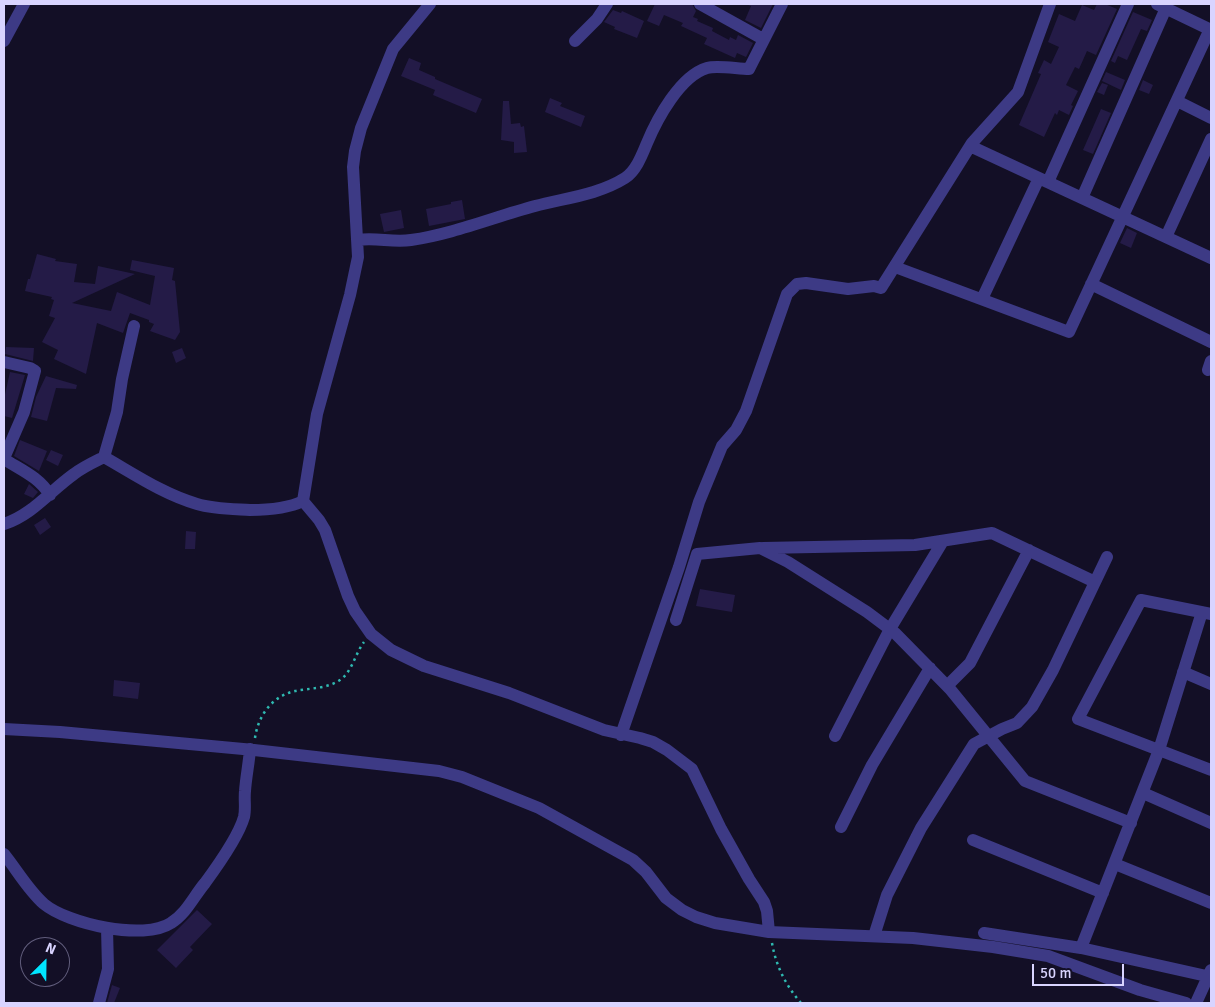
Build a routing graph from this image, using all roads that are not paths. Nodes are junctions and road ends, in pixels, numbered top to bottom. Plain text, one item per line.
1 (24, 4) edge
2 (430, 4) edge
3 (607, 4) edge
4 (700, 4) edge
5 (782, 4) edge
6 (1050, 4) edge
7 (1128, 4) edge
8 (1161, 6) edge
9 (724, 10) edge
10 (1211, 29) edge
11 (763, 39) junction
12 (4, 41) edge
13 (575, 41) dead end
14 (1177, 101) junction
15 (1211, 118) edge
16 (1211, 139) edge
17 (970, 146) junction
18 (1044, 180) junction
19 (1082, 198) junction
20 (1123, 217) junction
21 (1166, 237) junction
22 (358, 240) junction
23 (1211, 258) edge
24 (895, 267) junction
25 (1091, 284) junction
26 (982, 300) junction
27 (134, 326) dead end
28 (1211, 342) edge
29 (4, 362) edge
30 (104, 456) junction
31 (4, 459) edge
32 (50, 495) junction
33 (303, 501) junction
34 (4, 524) edge
35 (943, 541) junction
36 (760, 548) junction
37 (1028, 550) junction
38 (1107, 557) dead end
39 (1095, 582) junction
40 (1206, 613) edge
41 (676, 620) dead end
42 (890, 629) junction
43 (930, 668) junction
44 (1183, 672) junction
45 (1211, 684) edge
46 (947, 686) junction
47 (4, 729) edge
48 (621, 735) junction
49 (835, 736) dead end
50 (988, 736) junction
51 (252, 749) junction
52 (1160, 750) junction
53 (1211, 770) edge
54 (1142, 793) junction
55 (1131, 823) junction
56 (1211, 823) edge
57 (841, 827) dead end
58 (973, 840) dead end
59 (5, 860) edge
60 (1115, 864) junction
61 (1103, 893) junction
62 (1211, 903) edge
63 (107, 928) junction
64 (769, 932) junction
65 (984, 933) dead end
66 (874, 936) junction
67 (1081, 948) junction
68 (1210, 974) edge
69 (99, 1003) edge
70 (1186, 1003) edge
71 (1196, 1003) edge

1 - 12 street
2 - 22 street
3 - 13 street
4 - 9 street
5 - 11 street
6 - 17 street
7 - 18 street
8 - 10 street
8 - 19 street
9 - 11 street
10 - 14 street
11 - 22 street
14 - 15 street
14 - 20 street
16 - 21 street
17 - 18 street
17 - 24 street
18 - 19 street
18 - 26 street
19 - 20 street
20 - 21 street
20 - 25 street
21 - 23 street
22 - 33 street
24 - 26 street
24 - 48 street
25 - 26 street
25 - 28 street
27 - 30 street
29 - 31 street
30 - 32 street
30 - 33 street
31 - 32 street
32 - 34 street
33 - 48 street
35 - 36 street
35 - 37 street
35 - 42 street
36 - 41 street
36 - 42 street
37 - 39 street
37 - 46 street
38 - 39 street
39 - 50 street
40 - 44 street
40 - 52 street
42 - 43 street
42 - 49 street
43 - 46 street
43 - 57 street
44 - 45 street
44 - 52 street
46 - 50 street
47 - 51 street
48 - 64 street
50 - 55 street
50 - 66 street
51 - 63 street
51 - 64 street
52 - 53 street
52 - 54 street
54 - 55 street
54 - 56 street
55 - 60 street
58 - 61 street
59 - 63 street
60 - 61 street
60 - 62 street
61 - 67 street
63 - 69 street
64 - 66 street
65 - 67 street
66 - 70 street
67 - 68 street
68 - 71 street

